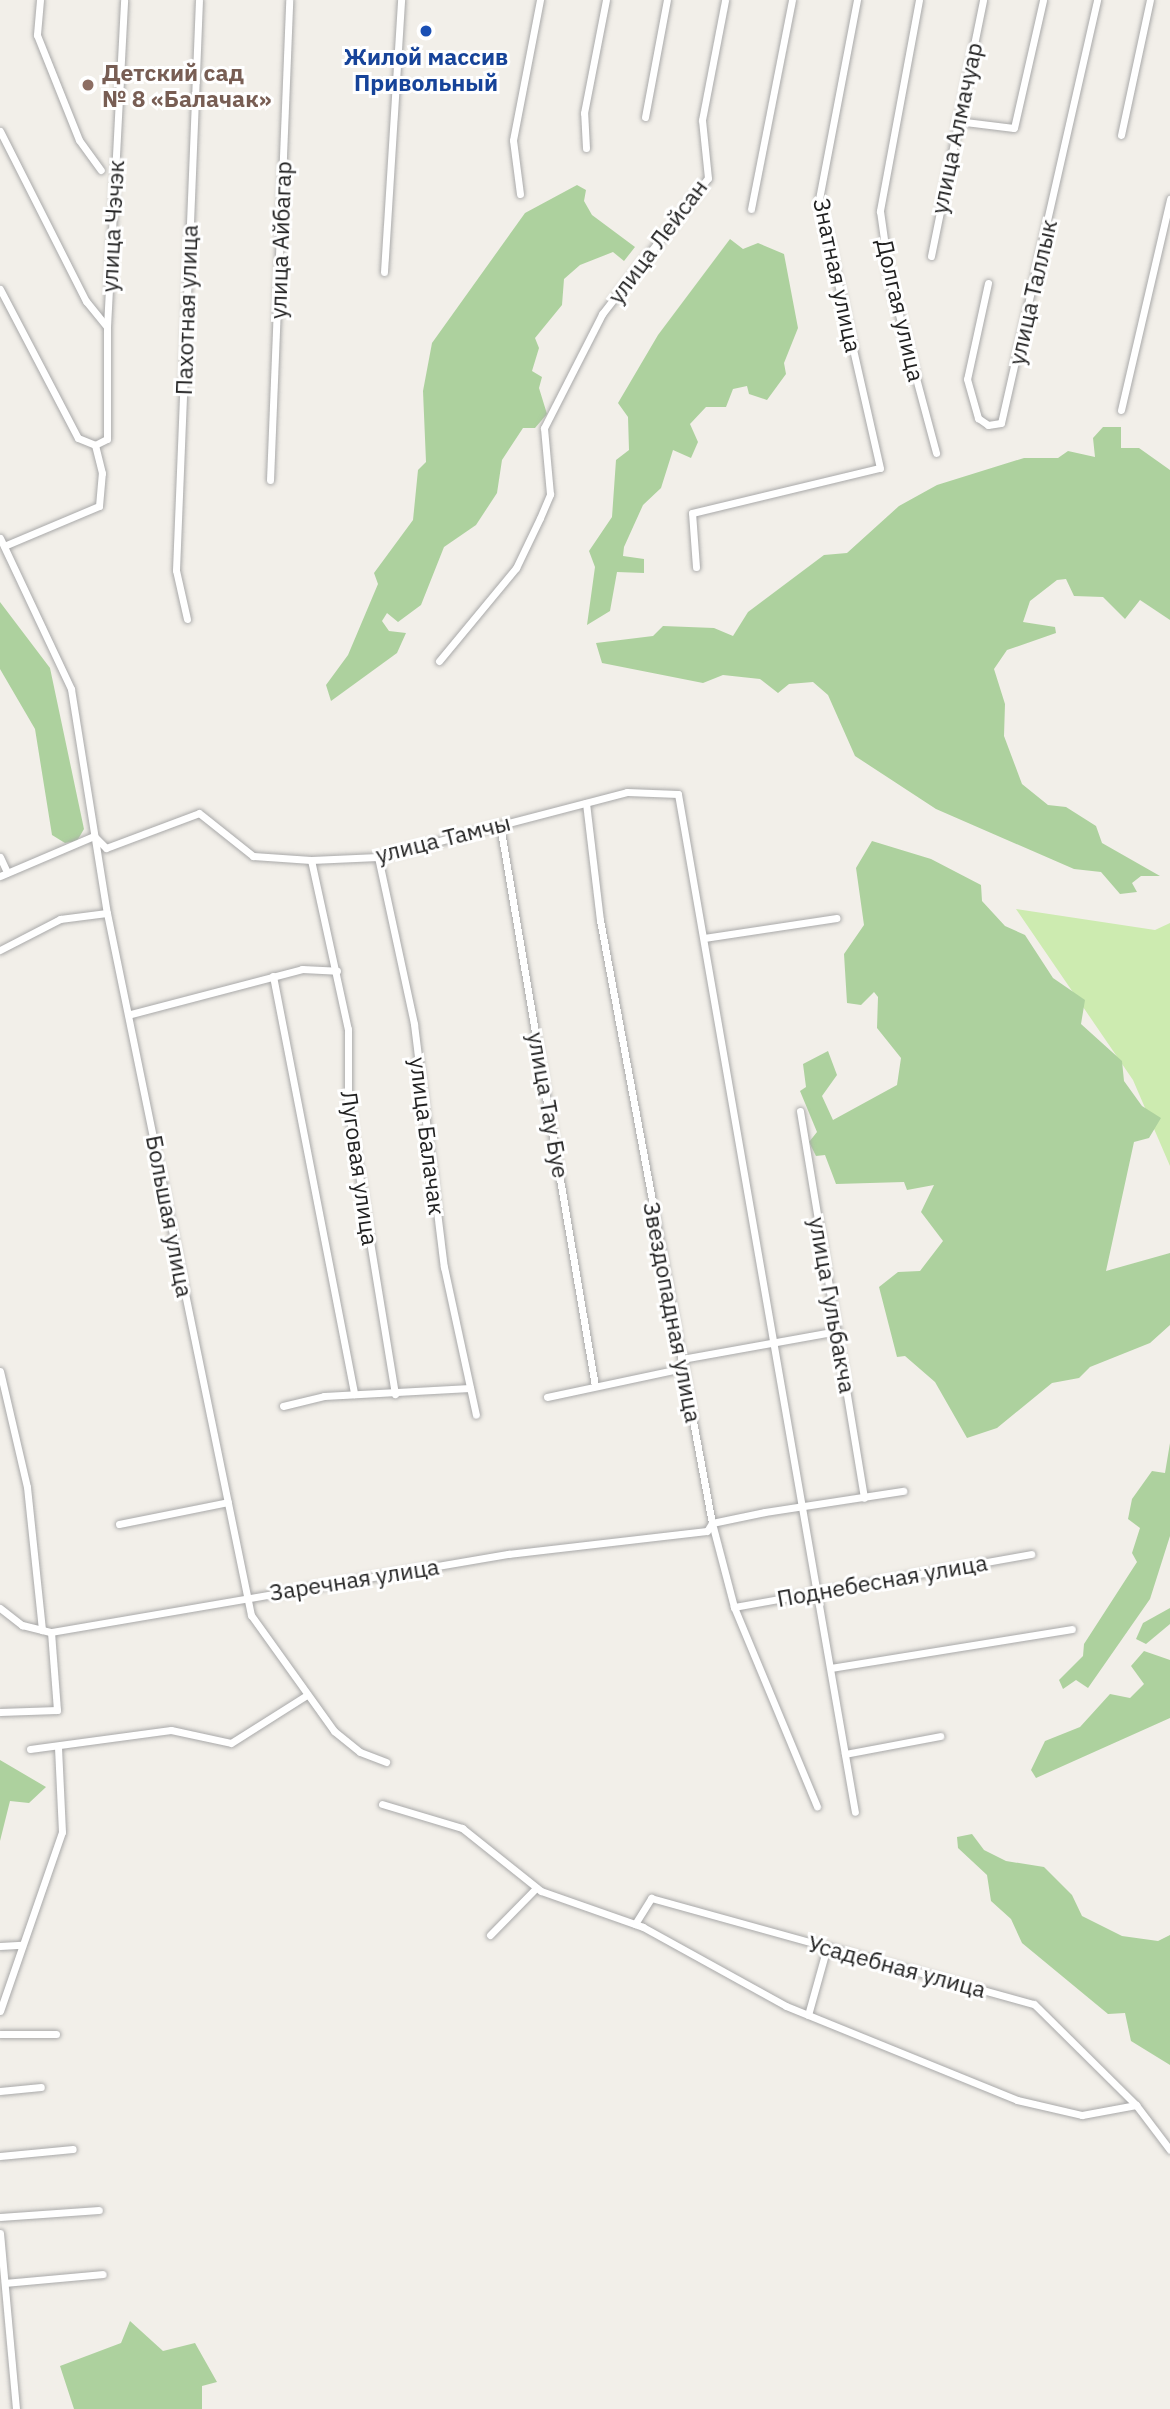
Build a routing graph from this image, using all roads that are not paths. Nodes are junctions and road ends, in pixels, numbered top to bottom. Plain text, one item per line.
1 (40, 0) edge
2 (124, 0) edge
3 (200, 0) edge
4 (289, 0) edge
5 (401, 0) edge
6 (540, 0) edge
7 (606, 0) edge
8 (667, 0) edge
9 (725, 0) edge
10 (792, 0) edge
11 (856, 0) edge
12 (919, 0) edge
13 (983, 0) edge
14 (1043, 0) edge
15 (1097, 0) edge
16 (1150, 0) edge
17 (645, 117) dead end
18 (957, 121) junction
19 (0, 131) edge
20 (1121, 135) dead end
21 (586, 148) dead end
22 (101, 170) dead end
23 (520, 194) dead end
24 (1170, 199) edge
25 (751, 209) dead end
26 (931, 256) dead end
27 (384, 272) dead end
28 (988, 283) dead end
29 (0, 289) edge
30 (107, 327) junction
31 (1121, 411) dead end
32 (95, 445) junction
33 (936, 453) dead end
34 (270, 480) dead end
35 (0, 538) edge
36 (4, 546) junction
37 (696, 567) dead end
38 (187, 619) dead end
39 (439, 661) dead end
40 (586, 803) junction
41 (500, 825) junction
42 (94, 836) junction
43 (0, 857) edge
44 (378, 857) junction
45 (311, 860) junction
46 (3, 874) edge
47 (107, 913) junction
48 (837, 918) dead end
49 (704, 938) junction
50 (0, 950) edge
51 (337, 971) junction
52 (273, 976) junction
53 (131, 1014) junction
54 (800, 1111) dead end
55 (838, 1331) junction
56 (777, 1345) junction
57 (683, 1363) junction
58 (0, 1371) edge
59 (595, 1387) junction
60 (470, 1388) junction
61 (354, 1394) junction
62 (395, 1394) junction
63 (547, 1397) dead end
64 (283, 1406) dead end
65 (476, 1415) dead end
66 (903, 1491) dead end
67 (864, 1499) junction
68 (228, 1502) junction
69 (802, 1508) junction
70 (712, 1523) junction
71 (119, 1524) dead end
72 (1031, 1554) dead end
73 (819, 1592) junction
74 (246, 1596) junction
75 (734, 1607) junction
76 (0, 1608) edge
77 (1072, 1629) dead end
78 (42, 1630) junction
79 (51, 1632) junction
80 (831, 1668) junction
81 (307, 1695) junction
82 (0, 1712) edge
83 (940, 1736) dead end
84 (58, 1746) junction
85 (30, 1749) dead end
86 (845, 1754) junction
87 (386, 1762) dead end
88 (382, 1804) dead end
89 (817, 1806) dead end
90 (855, 1812) dead end
91 (536, 1888) junction
92 (635, 1924) junction
93 (490, 1935) dead end
94 (22, 1945) junction
95 (0, 1946) edge
96 (827, 1947) junction
97 (0, 2011) edge
98 (808, 2015) junction
99 (0, 2034) edge
100 (56, 2034) dead end
101 (41, 2087) dead end
102 (0, 2091) edge
103 (1136, 2105) junction
104 (73, 2149) dead end
105 (1170, 2150) edge
106 (0, 2156) edge
107 (99, 2210) dead end
108 (0, 2217) edge
109 (0, 2233) edge
110 (103, 2274) dead end
111 (5, 2283) junction
112 (16, 2409) edge

1 - 22 street
2 - 30 street, улица Чэчэк
3 - 38 street, Пахотная улица
4 - 34 street, улица Айбагар
5 - 27 street
6 - 23 street
7 - 21 street
8 - 17 street
9 - 39 street, улица Лейсан
10 - 25 street
11 - 37 street, Знатная улица
12 - 33 street, Долгая улица
13 - 18 street, улица Алмачуар
14 - 18 street
15 - 28 street, улица Таллык
16 - 20 street
18 - 26 street, улица Алмачуар
19 - 30 street
24 - 31 street
29 - 32 street
30 - 32 street, улица Чэчэк
32 - 36 street
35 - 36 street, Большая улица
36 - 42 street, Большая улица
40 - 41 street, улица Тамчы
40 - 49 street, улица Тамчы
40 - 57 street, Звездопадная улица
41 - 44 street, улица Тамчы
41 - 59 street, улица Тау Буе
42 - 45 street, улица Тамчы
42 - 46 street
42 - 47 street, Большая улица
43 - 46 street
44 - 45 street, улица Тамчы
44 - 60 street, улица Балачак
45 - 51 street, Луговая улица
47 - 50 street
47 - 53 street, Большая улица
48 - 49 street
49 - 56 street
51 - 52 street
51 - 62 street, Луговая улица
52 - 53 street
52 - 61 street, Луговая улица
53 - 68 street, Большая улица
54 - 55 street, улица Гульбакча
55 - 56 street
55 - 67 street, улица Гульбакча
56 - 57 street
56 - 69 street
57 - 59 street
57 - 70 street, Звездопадная улица
58 - 78 street
59 - 63 street
60 - 62 street
60 - 65 street, улица Балачак
61 - 62 street
61 - 64 street
66 - 67 street, Заречная улица
67 - 69 street, Заречная улица
68 - 71 street
68 - 74 street, Большая улица
69 - 70 street, Заречная улица
69 - 73 street
70 - 74 street, Заречная улица
70 - 75 street, Звездопадная улица
72 - 73 street, Поднебесная улица
73 - 75 street, Поднебесная улица
73 - 80 street
74 - 79 street, Заречная улица
74 - 81 street, Большая улица
75 - 89 street, Звездопадная улица
76 - 78 street, Заречная улица
77 - 80 street
78 - 79 street, Заречная улица
79 - 82 street
80 - 86 street
81 - 84 street
81 - 87 street, Большая улица
83 - 86 street
84 - 85 street
84 - 94 street
86 - 90 street
88 - 91 street
91 - 92 street
91 - 93 street
92 - 96 street, Усадебная улица
92 - 98 street
94 - 95 street
94 - 97 street
96 - 98 street
96 - 103 street, Усадебная улица
98 - 103 street
99 - 100 street
101 - 102 street
103 - 105 street, Усадебная улица
104 - 106 street
107 - 108 street
109 - 111 street
110 - 111 street
111 - 112 street

